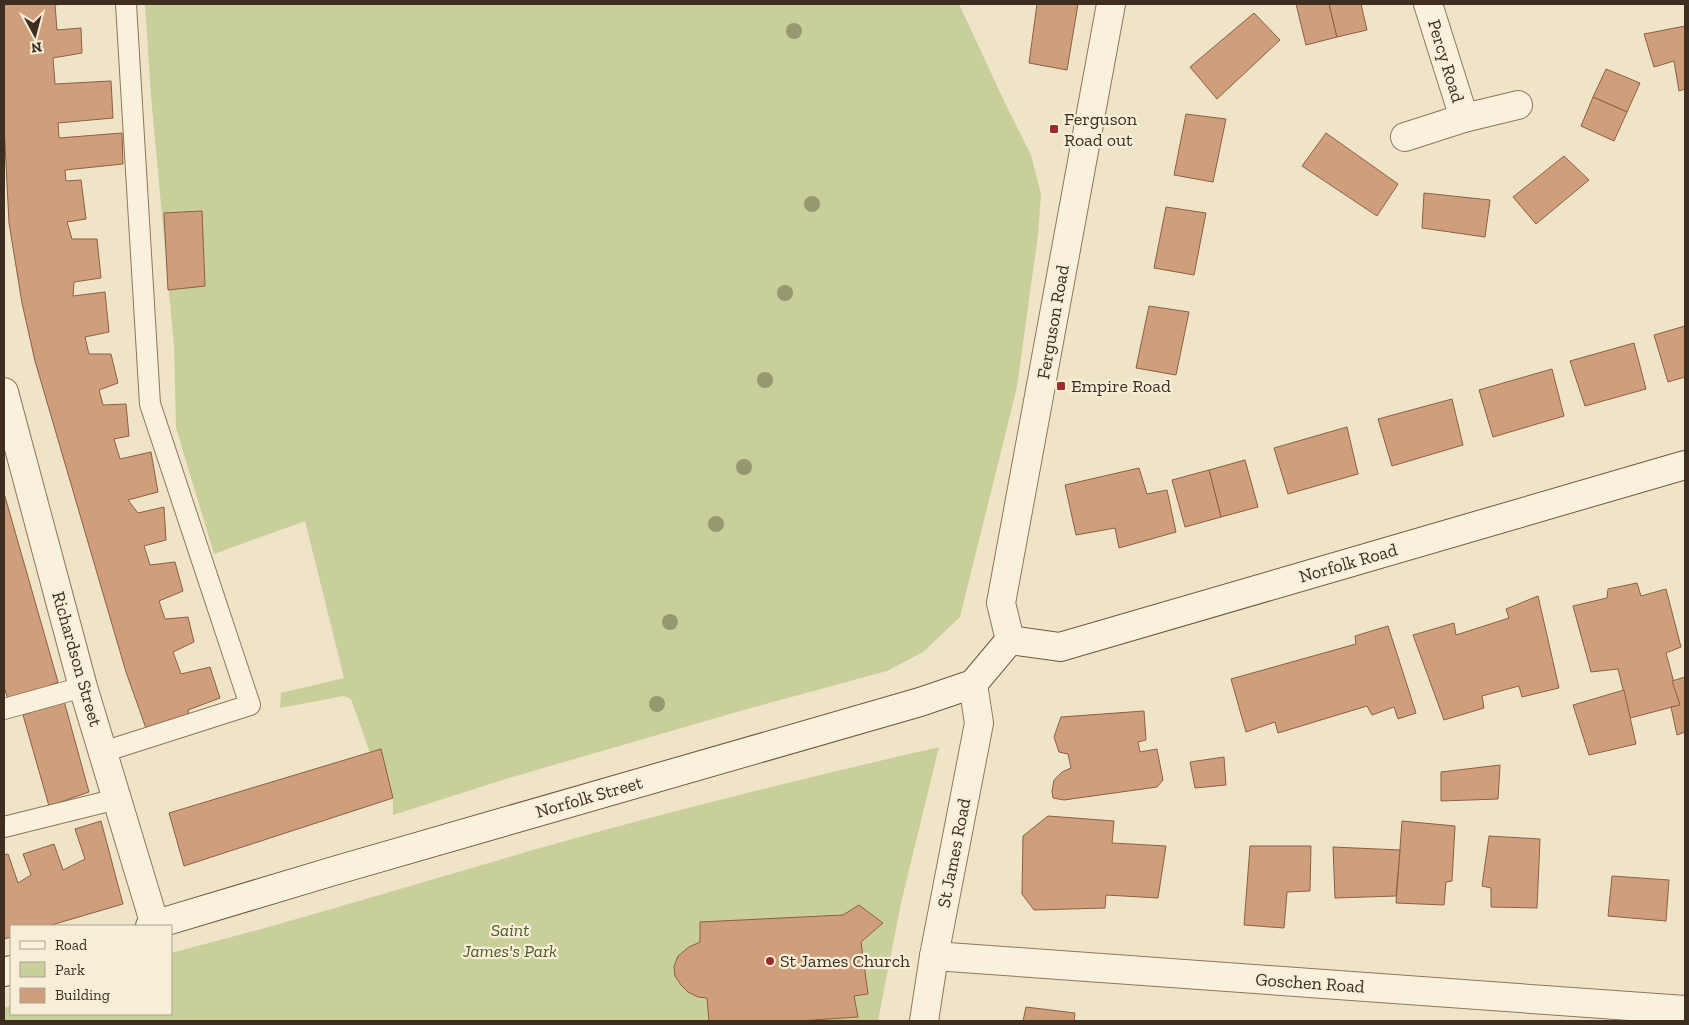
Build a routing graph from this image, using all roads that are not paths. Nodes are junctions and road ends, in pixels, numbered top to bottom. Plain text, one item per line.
1 (126, 4) edge
2 (1111, 4) edge
3 (1428, 4) edge
4 (1518, 105) dead end
5 (1464, 118) junction
6 (1405, 137) dead end
7 (4, 392) edge
8 (1685, 464) edge
9 (1010, 640) junction
10 (973, 684) junction
11 (84, 688) junction
12 (4, 709) edge
13 (103, 752) junction
14 (117, 799) junction
15 (4, 827) edge
16 (153, 925) edge
17 (156, 925) edge
18 (934, 956) junction
19 (1685, 1010) edge
20 (924, 1021) edge

1 - 13 lane
2 - 9 street, Ferguson Road
3 - 5 street, Percy Road
4 - 5 street, Percy Road
5 - 6 street, Percy Road
7 - 11 street, Richardson Street
8 - 9 street, Norfolk Road
9 - 10 street
10 - 17 street, Norfolk Street
10 - 18 street, St James Road
11 - 12 lane
11 - 13 street, Richardson Street
13 - 14 street, Richardson Street
14 - 15 lane
14 - 16 street, Richardson Street
18 - 19 street, Goschen Road
18 - 20 street, St James Road

